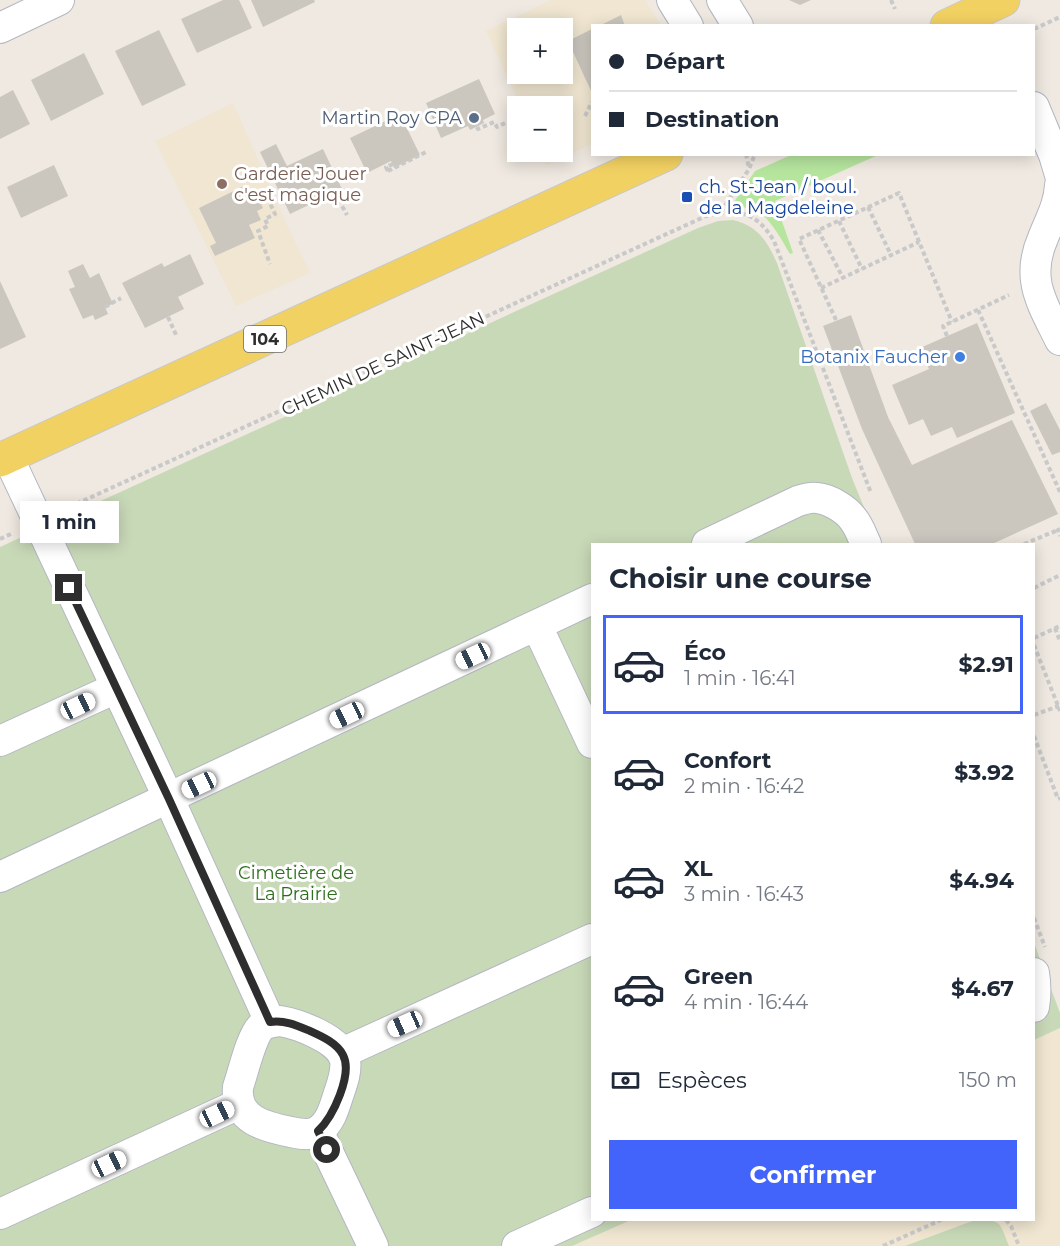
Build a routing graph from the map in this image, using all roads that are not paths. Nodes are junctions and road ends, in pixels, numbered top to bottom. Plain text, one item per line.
1 (59, 0) edge
2 (672, 0) edge
3 (722, 0) edge
4 (996, 11) edge
5 (687, 24) edge
6 (737, 24) edge
7 (954, 24) edge
8 (0, 28) edge
9 (1035, 109) edge
10 (662, 156) edge
11 (1060, 191) edge
12 (1060, 340) edge
13 (4, 458) edge
14 (709, 543) edge
15 (866, 543) edge
16 (591, 599) edge
17 (537, 626) junction
18 (116, 688) junction
19 (0, 741) edge
20 (591, 741) edge
21 (169, 799) junction
22 (0, 877) edge
23 (591, 939) edge
24 (1035, 978) edge
25 (1035, 1002) edge
26 (270, 1022) junction
27 (342, 1053) junction
28 (239, 1104) junction
29 (318, 1131) junction
30 (591, 1212) edge
31 (0, 1214) edge
32 (373, 1246) edge
33 (517, 1246) edge

1 - 8 street
2 - 5 street
3 - 6 street
4 - 7 main road
9 - 11 street
10 - 13 main road, 104
11 - 12 street
13 - 18 street
14 - 15 street
16 - 17 street
17 - 20 street
17 - 21 street
18 - 19 street
18 - 21 street
21 - 22 street
21 - 26 street
23 - 27 street
24 - 25 street
26 - 27 street
26 - 28 street
27 - 29 street
28 - 29 street
28 - 31 street
29 - 32 street
30 - 33 street

